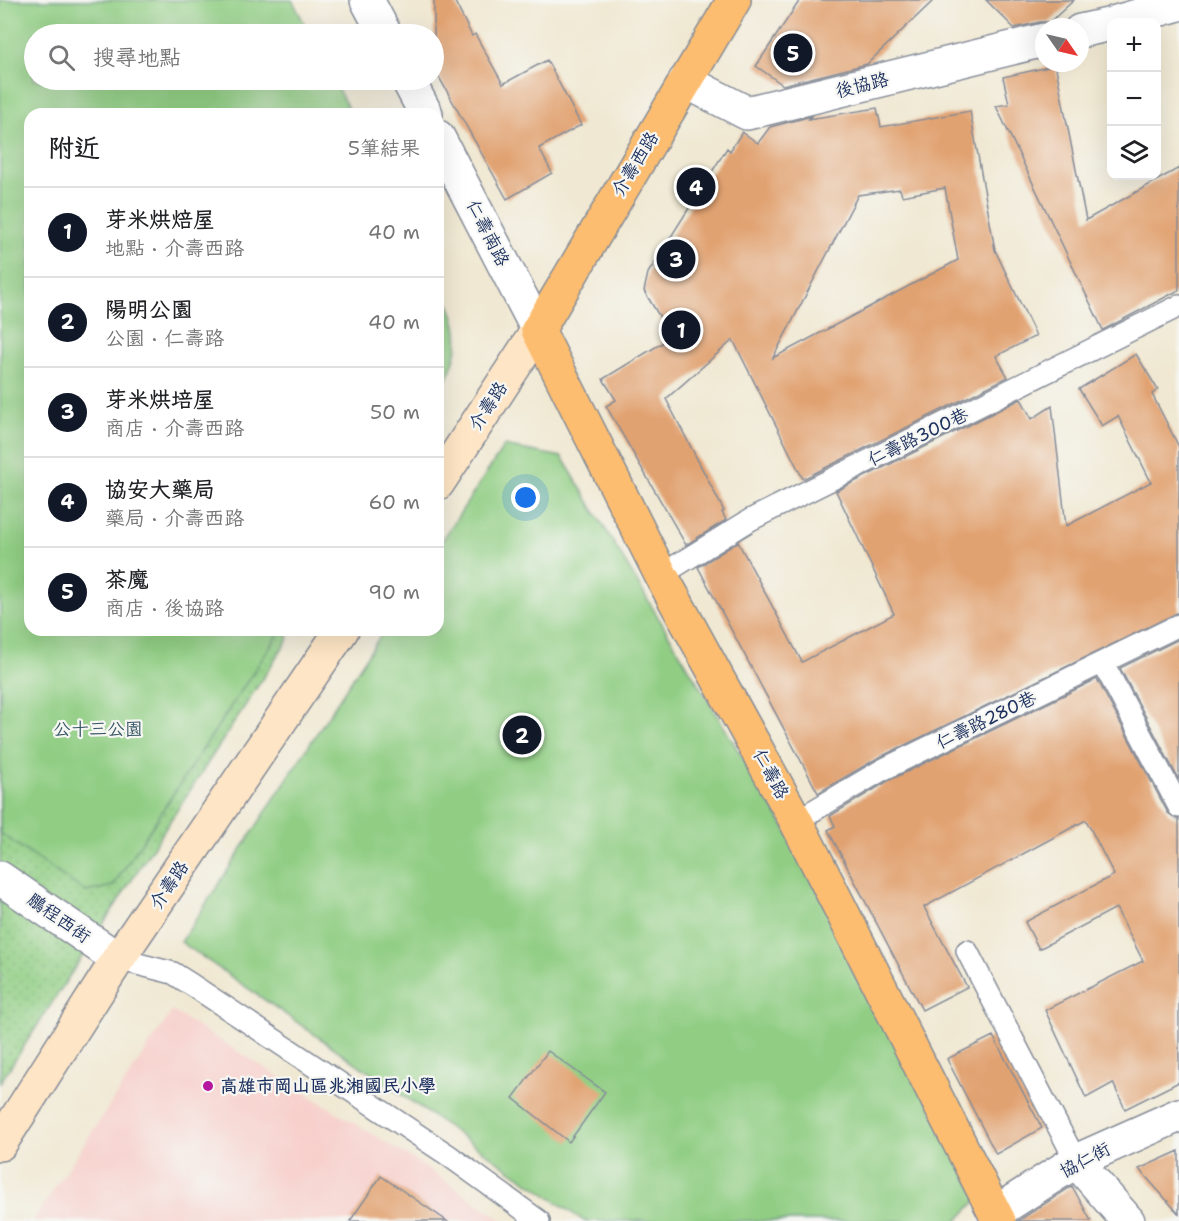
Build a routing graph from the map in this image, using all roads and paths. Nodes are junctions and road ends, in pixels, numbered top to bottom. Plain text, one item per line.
1 (367, 0) edge
2 (734, 0) edge
3 (1179, 4) edge
4 (1130, 18) edge
5 (380, 24) edge
6 (1107, 25) edge
7 (1089, 29) edge
8 (1035, 42) edge
9 (685, 81) junction
10 (413, 90) edge
11 (423, 108) edge
12 (444, 149) edge
13 (1179, 306) edge
14 (538, 330) junction
15 (444, 474) edge
16 (661, 575) junction
17 (1179, 625) edge
18 (338, 636) edge
19 (1103, 663) junction
20 (1179, 807) edge
21 (796, 820) junction
22 (0, 878) edge
23 (968, 951) dead end
24 (118, 959) junction
25 (1179, 1115) edge
26 (0, 1144) edge
27 (1076, 1161) junction
28 (994, 1218) edge
29 (538, 1221) edge
30 (1128, 1221) edge

1 - 5 street
2 - 9 main road, 介壽西路
3 - 4 street
6 - 7 street
8 - 9 street, 後協路
9 - 14 main road, 介壽西路
10 - 11 street
12 - 14 street, 仁壽南路
13 - 16 lane, 仁壽路300巷
14 - 15 main road, 介壽路
14 - 16 main road, 仁壽路
16 - 21 main road, 仁壽路
17 - 19 lane, 仁壽路280巷
18 - 24 main road, 介壽路
19 - 20 lane
19 - 21 lane, 仁壽路280巷
21 - 28 main road, 仁壽路
22 - 24 street, 鵬程西街
23 - 27 lane
24 - 26 main road, 介壽路
24 - 29 lane
25 - 27 street, 協仁街
27 - 28 street, 協仁街
27 - 30 street

